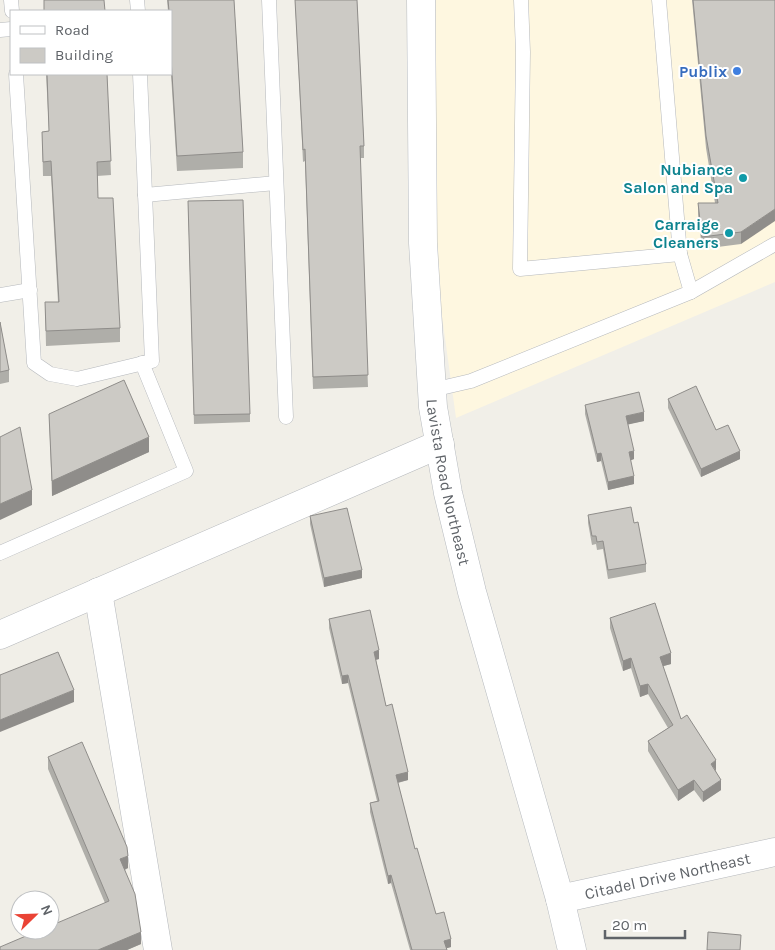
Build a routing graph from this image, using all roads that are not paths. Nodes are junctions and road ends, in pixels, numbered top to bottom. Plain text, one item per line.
1 (269, 0) edge
2 (421, 0) edge
3 (521, 0) edge
4 (659, 0) edge
5 (16, 75) edge
6 (140, 75) edge
7 (276, 183) junction
8 (145, 195) junction
9 (775, 244) edge
10 (680, 254) junction
11 (30, 290) junction
12 (691, 292) junction
13 (0, 295) edge
14 (142, 363) junction
15 (432, 390) junction
16 (286, 417) dead end
17 (440, 444) junction
18 (0, 553) edge
19 (98, 592) junction
20 (0, 635) edge
21 (775, 852) edge
22 (560, 899) junction
23 (158, 950) edge
24 (572, 950) edge

1 - 7 lane
2 - 15 street, Lavista Road Northeast
3 - 10 lane
4 - 10 lane
5 - 11 lane
6 - 8 lane
7 - 8 lane
7 - 16 lane
8 - 14 lane
9 - 12 lane
10 - 12 lane
11 - 13 lane
11 - 14 lane
12 - 15 lane
14 - 18 lane
15 - 17 street, Lavista Road Northeast
17 - 19 street
17 - 22 street, Lavista Road Northeast
19 - 20 street
19 - 23 street
21 - 22 street, Citadel Drive Northeast
22 - 24 street, Lavista Road Northeast

